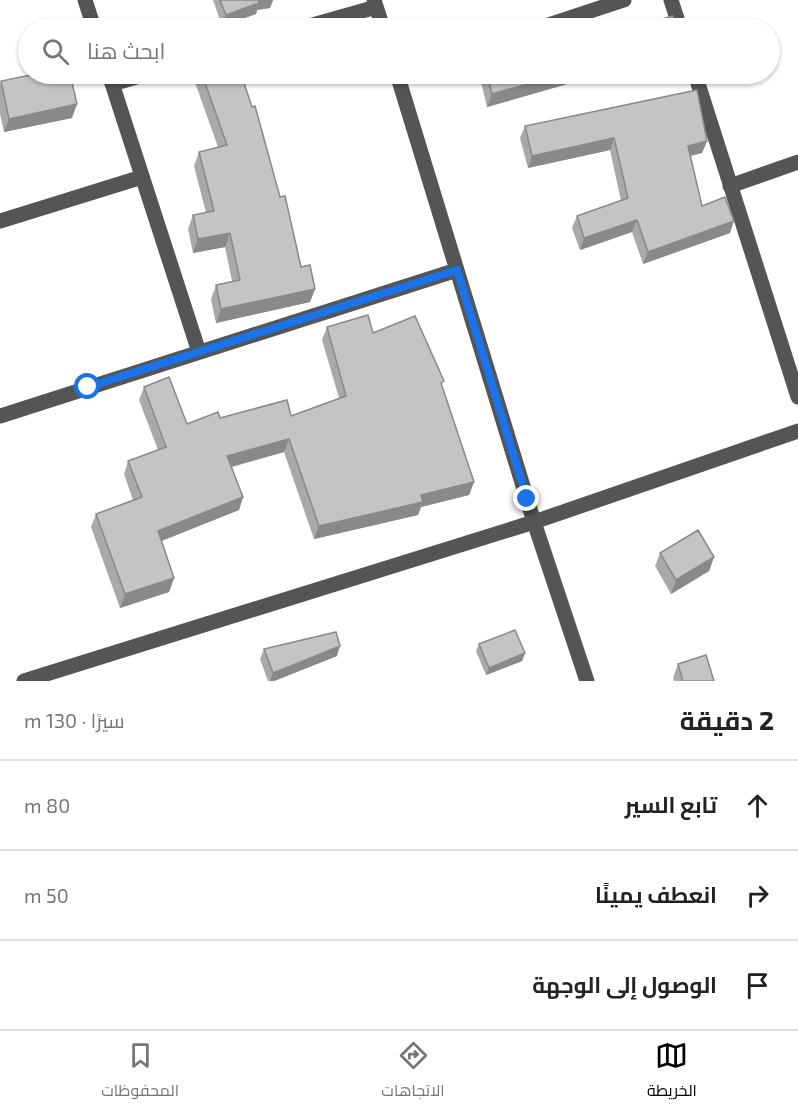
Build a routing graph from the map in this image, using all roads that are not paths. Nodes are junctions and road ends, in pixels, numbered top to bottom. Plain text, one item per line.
1 (85, 0) edge
2 (624, 0) edge
3 (671, 0) edge
4 (375, 4) edge
5 (91, 18) edge
6 (332, 18) edge
7 (569, 18) edge
8 (677, 18) edge
9 (113, 84) edge
10 (403, 84) edge
11 (697, 84) edge
12 (798, 162) edge
13 (142, 177) junction
14 (730, 186) junction
15 (0, 220) edge
16 (457, 270) junction
17 (199, 352) junction
18 (798, 397) edge
19 (0, 416) edge
20 (798, 431) edge
21 (534, 522) junction
22 (24, 681) edge
23 (587, 681) edge

1 - 5 street
2 - 7 street
3 - 8 street
4 - 6 street
9 - 13 street
10 - 16 street
11 - 14 street
12 - 14 street
13 - 15 street
13 - 17 street
14 - 18 street
16 - 17 street
16 - 21 street
17 - 19 street
20 - 21 street
21 - 22 street
21 - 23 street

